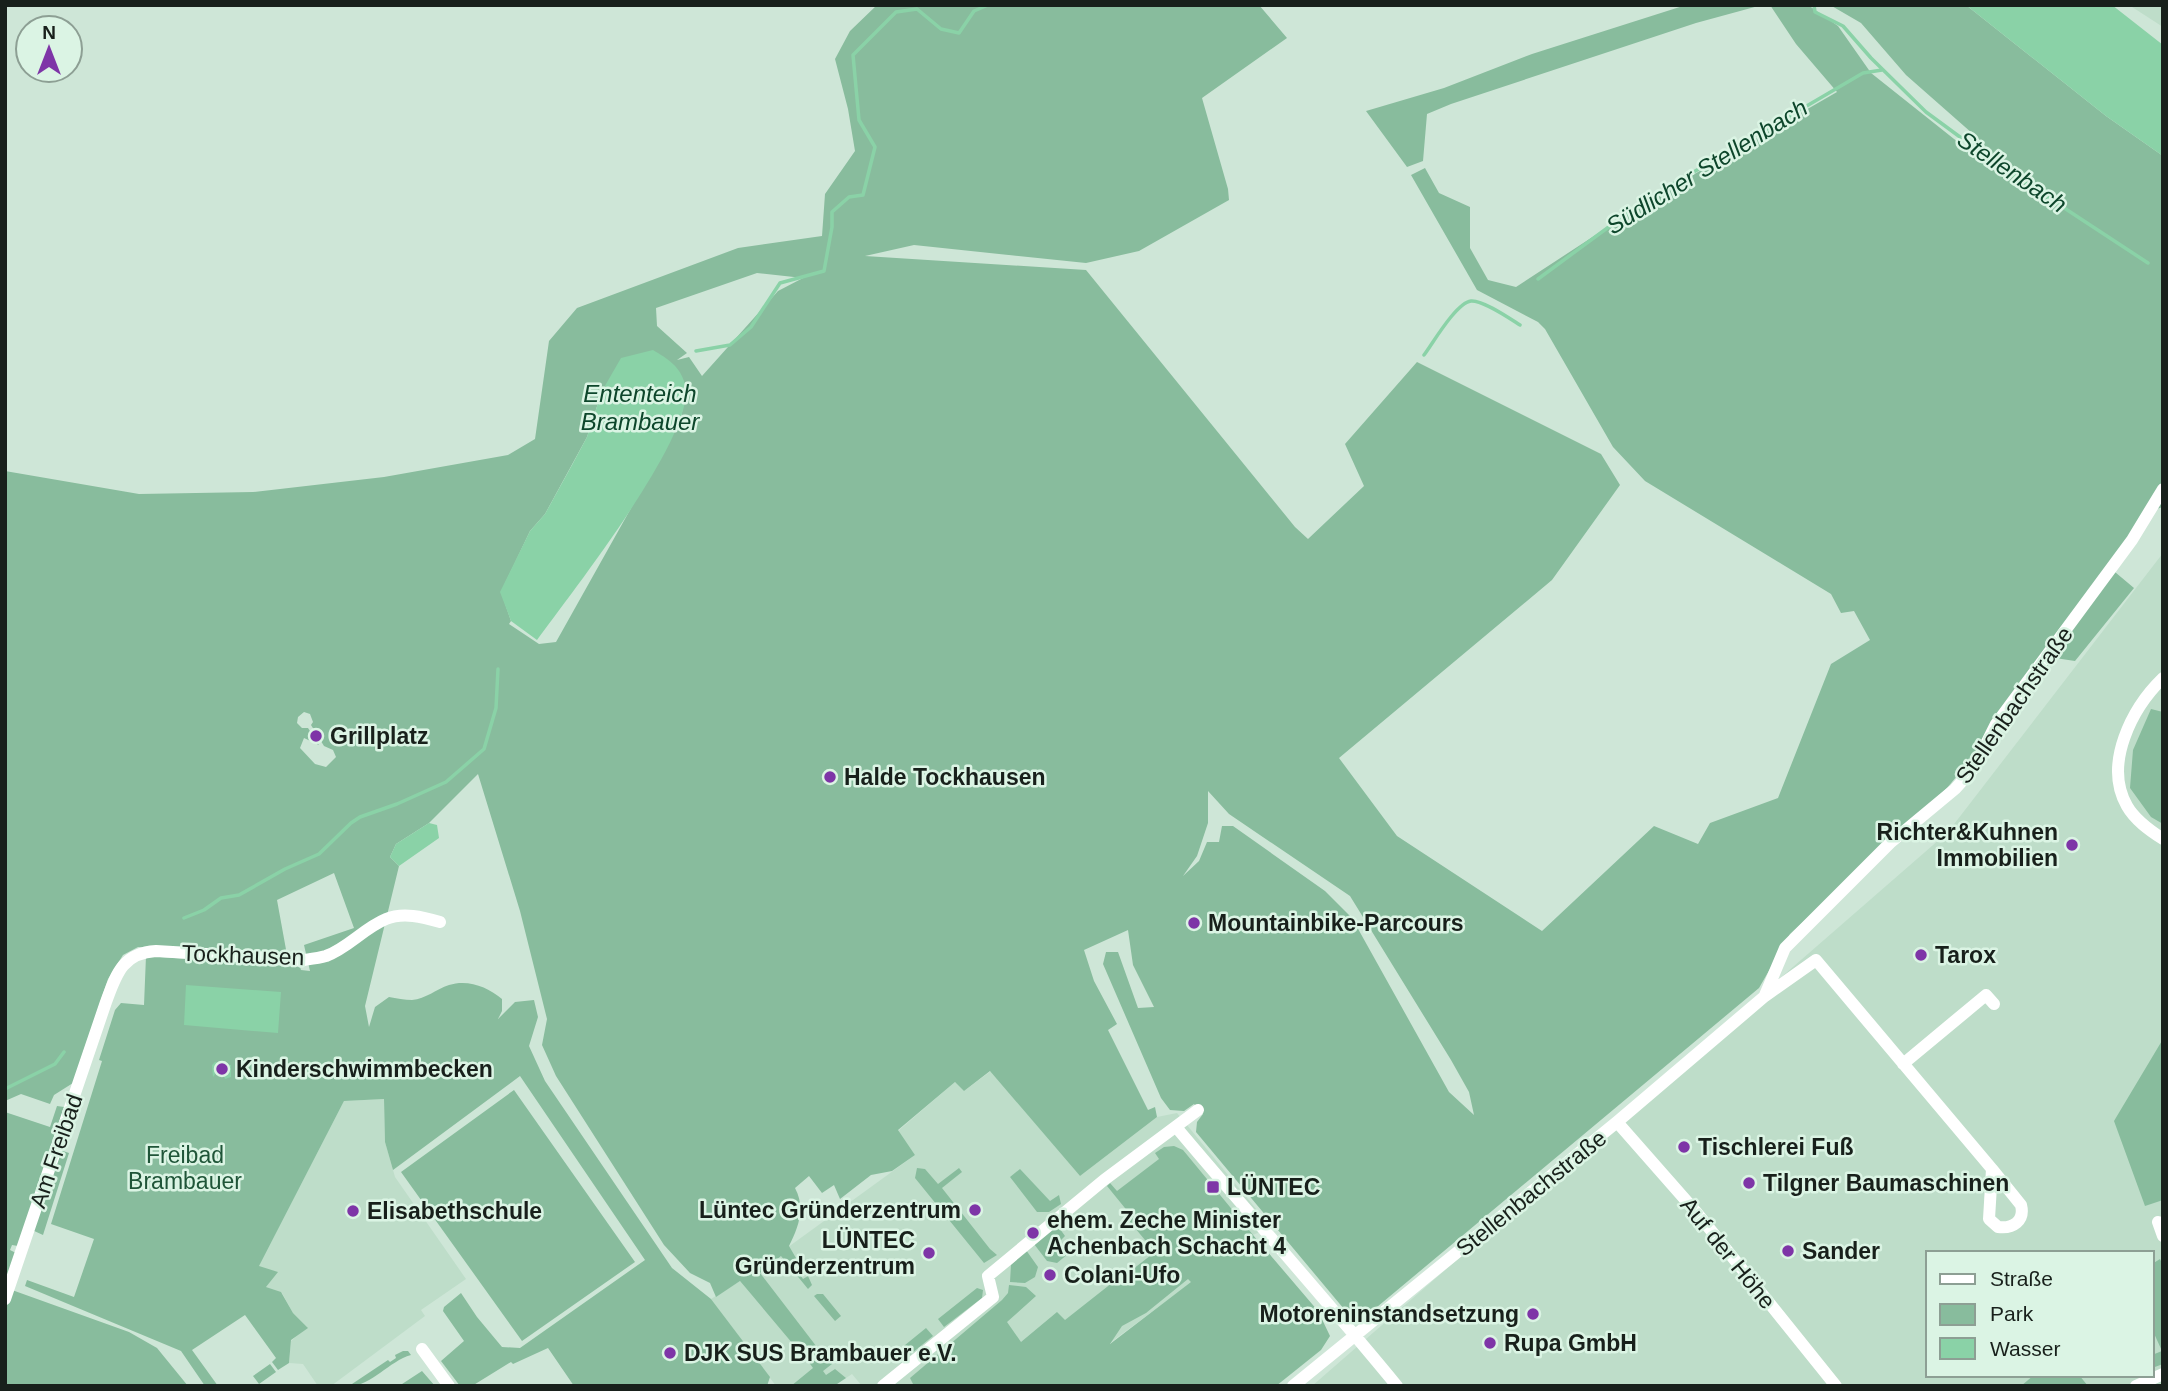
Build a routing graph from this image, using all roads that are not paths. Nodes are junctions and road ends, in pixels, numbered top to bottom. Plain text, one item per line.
1 (2163, 489) edge
2 (2163, 678) edge
3 (2163, 839) edge
4 (440, 922) dead end
5 (1765, 996) junction
6 (106, 1002) joint
7 (1994, 1004) dead end
8 (1903, 1064) junction
9 (1198, 1110) dead end
10 (1617, 1122) junction
11 (1176, 1127) junction
12 (1992, 1169) dead end
13 (2158, 1222) dead end
14 (2163, 1236) edge
15 (5, 1299) edge
16 (1356, 1335) junction
17 (422, 1349) dead end
18 (2163, 1374) edge
19 (449, 1386) edge
20 (884, 1386) edge
21 (1293, 1386) edge
22 (1396, 1386) edge
23 (1836, 1386) edge
24 (2136, 1386) edge

1 - 5 street, Stellenbachstraße
2 - 3 street
4 - 6 street, Tockhausen
5 - 8 street, Stellenbachstraße
5 - 10 street, Stellenbachstraße
6 - 15 street, Am Freibad
7 - 8 street
8 - 12 street, Stellenbachstraße
9 - 11 street
10 - 16 street, Stellenbachstraße
10 - 23 street, Auf der Höhe
11 - 16 street
11 - 20 street
13 - 14 street
16 - 21 street, Stellenbachstraße
16 - 22 street
17 - 19 street
18 - 24 street

